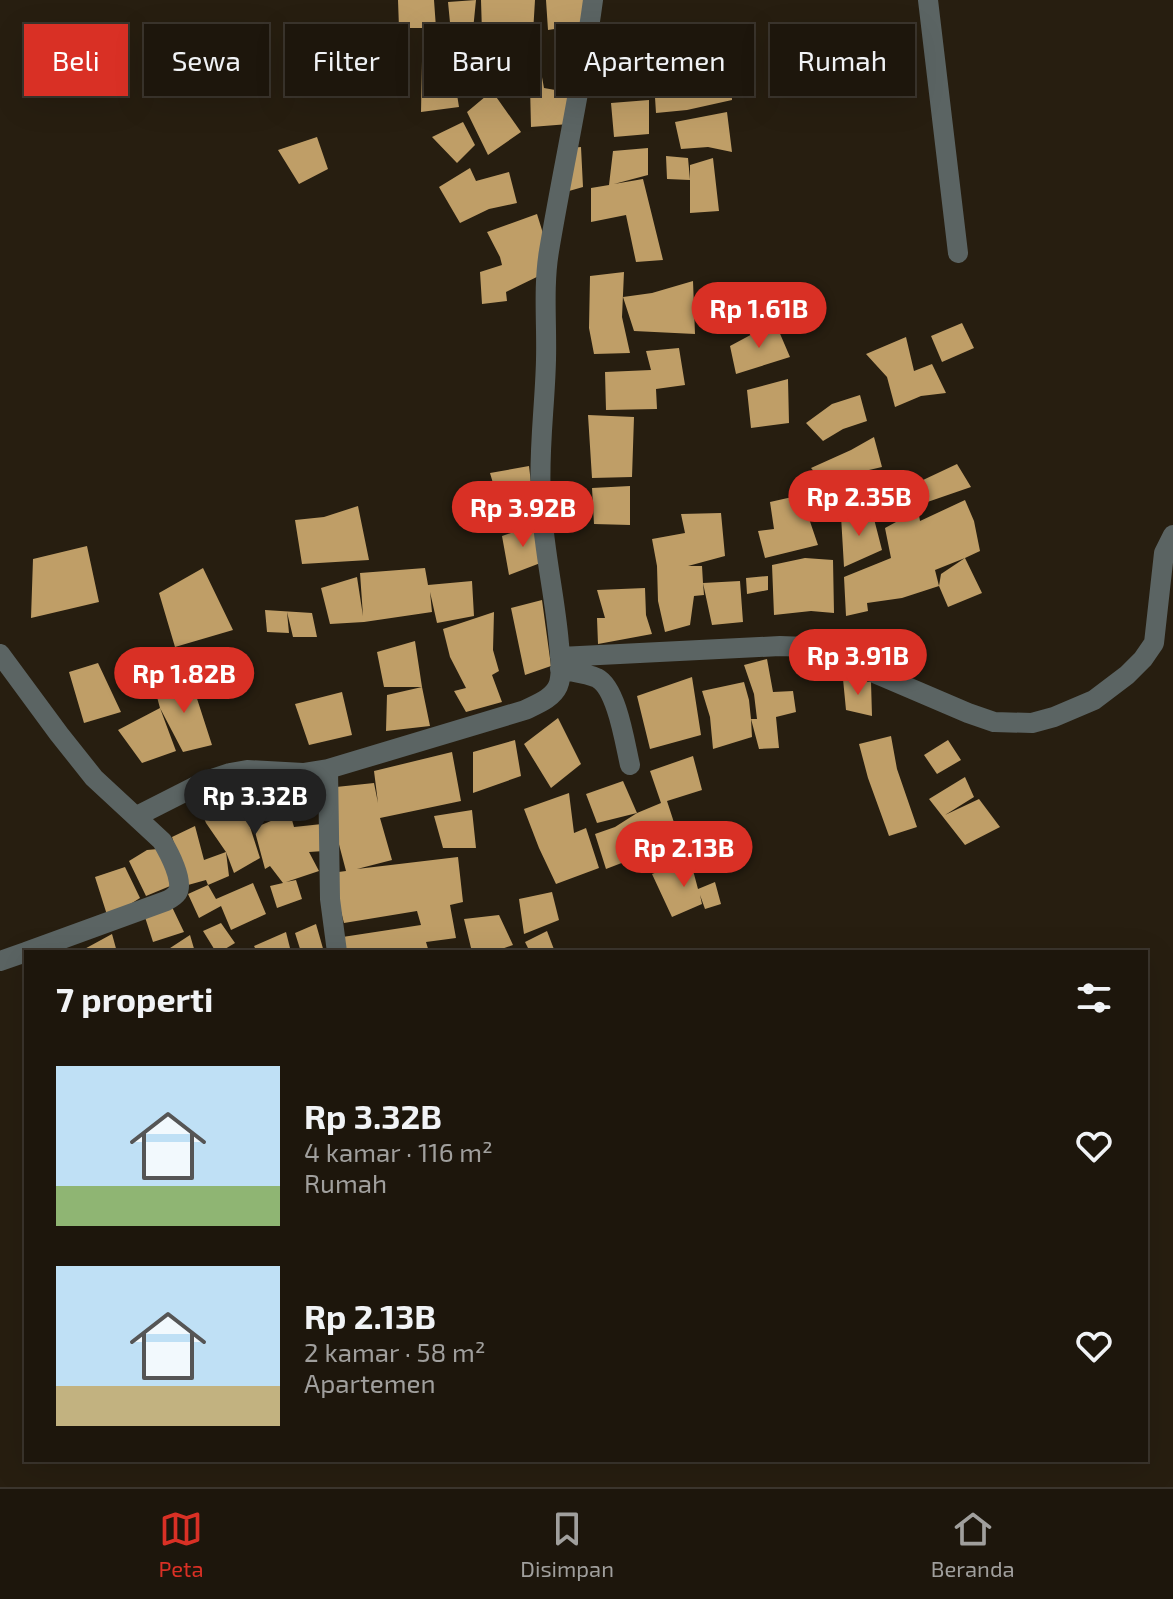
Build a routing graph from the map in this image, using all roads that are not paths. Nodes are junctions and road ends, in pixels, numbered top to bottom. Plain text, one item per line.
1 (593, 0) edge
2 (928, 0) edge
3 (958, 253) dead end
4 (1173, 535) edge
5 (0, 654) edge
6 (560, 663) junction
7 (630, 765) dead end
8 (328, 769) junction
9 (137, 816) junction
10 (32, 950) edge
11 (337, 950) edge
12 (24, 953) edge
13 (0, 961) edge

1 - 6 street
2 - 3 street
4 - 6 street
5 - 9 street
6 - 7 street
6 - 8 street
8 - 9 street
8 - 11 street
9 - 10 street
12 - 13 street

